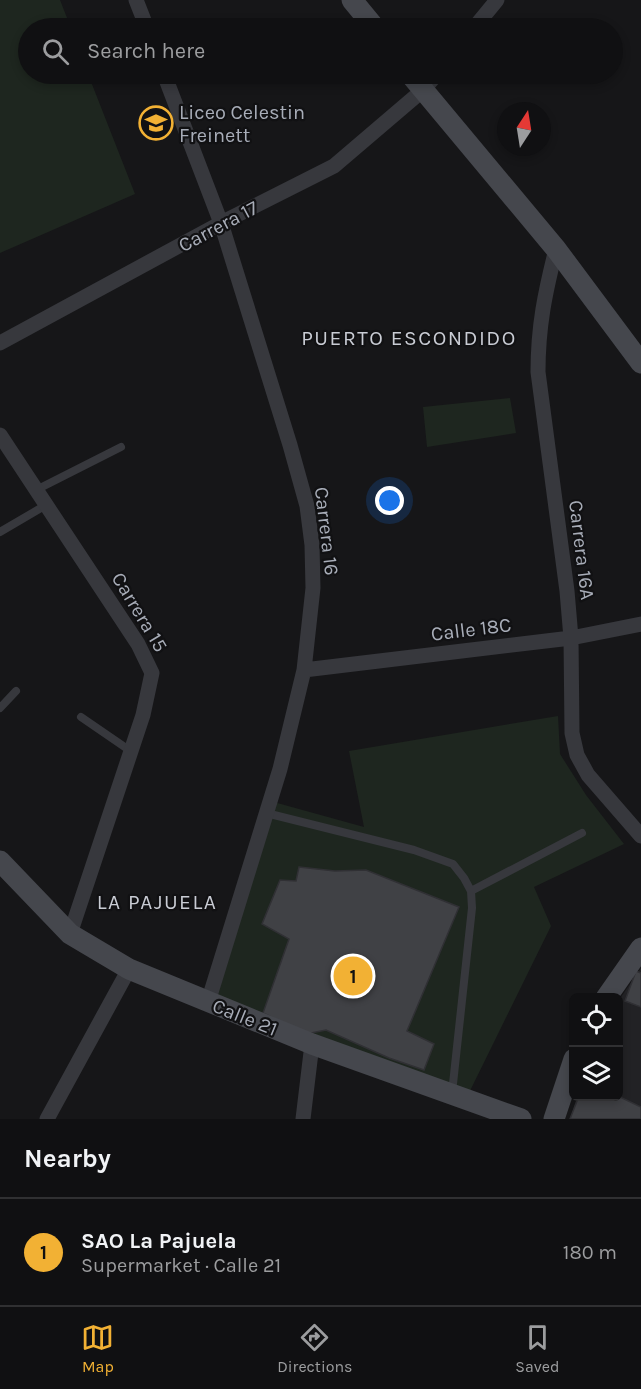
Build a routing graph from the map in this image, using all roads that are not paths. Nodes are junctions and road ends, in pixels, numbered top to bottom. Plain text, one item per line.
1 (136, 0) edge
2 (352, 0) edge
3 (497, 0) edge
4 (143, 18) edge
5 (367, 18) edge
6 (482, 18) edge
7 (168, 84) edge
8 (419, 84) edge
9 (428, 84) edge
10 (221, 223) junction
11 (556, 249) junction
12 (0, 343) edge
13 (640, 359) edge
14 (0, 435) edge
15 (121, 447) dead end
16 (36, 490) junction
17 (46, 505) junction
18 (0, 532) edge
19 (641, 624) edge
20 (571, 638) junction
21 (304, 670) junction
22 (16, 691) dead end
23 (0, 708) edge
24 (81, 717) dead end
25 (132, 752) junction
26 (266, 813) junction
27 (582, 834) dead end
28 (641, 836) edge
29 (0, 861) edge
30 (471, 891) junction
31 (70, 934) junction
32 (640, 950) edge
33 (129, 969) junction
34 (610, 993) edge
35 (208, 1002) junction
36 (312, 1044) junction
37 (569, 1072) edge
38 (452, 1094) junction
39 (47, 1119) edge
40 (303, 1119) edge
41 (521, 1119) edge
42 (554, 1119) edge

1 - 4 street
2 - 5 main road
3 - 6 street
7 - 10 street, Carrera 16
8 - 10 street, Carrera 17
9 - 11 main road, Carrera 17
10 - 12 street, Carrera 17
10 - 21 street, Carrera 16
11 - 13 main road, Carrera 17
11 - 20 street, Carrera 16A
14 - 16 street, Carrera 15
15 - 16 lane
16 - 17 street, Carrera 15
17 - 18 lane
17 - 25 street, Carrera 15
19 - 20 street, Calle 18C
20 - 21 street, Calle 18C
20 - 28 street, Carrera 16A
21 - 26 street, Carrera 16
22 - 23 lane
24 - 25 lane
25 - 31 street, Carrera 15
26 - 30 lane
26 - 35 street, Carrera 16
27 - 30 lane
29 - 31 main road, Calle 21
30 - 38 lane
31 - 33 main road, Calle 21
32 - 34 main road
33 - 35 main road, Calle 21
33 - 39 street
35 - 36 main road, Calle 21
36 - 38 main road, Calle 21
36 - 40 street
37 - 42 main road
38 - 41 main road, Calle 21

